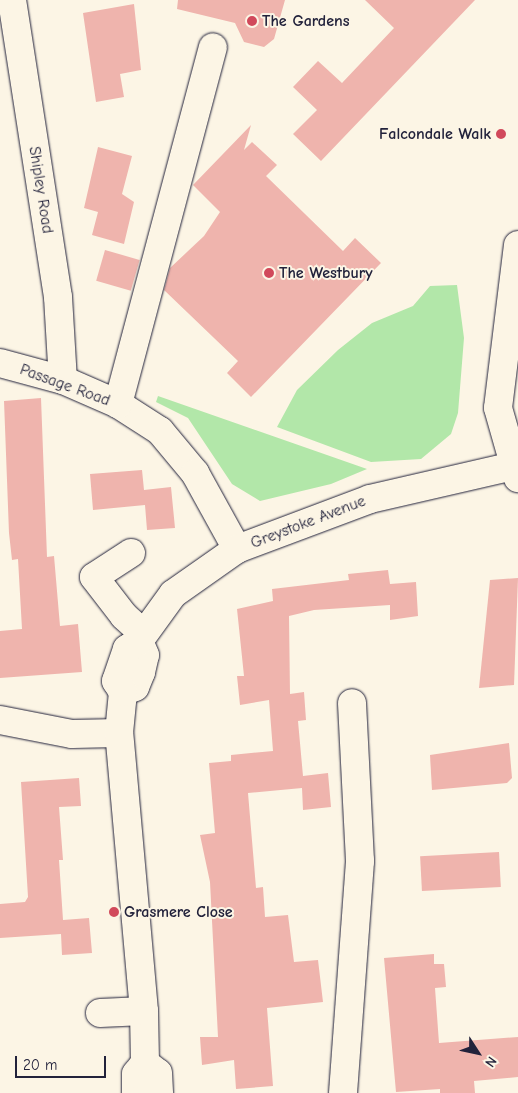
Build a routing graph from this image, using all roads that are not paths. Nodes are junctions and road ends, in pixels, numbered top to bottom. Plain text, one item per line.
1 (12, 0) edge
2 (213, 48) dead end
3 (518, 245) edge
4 (0, 362) edge
5 (63, 380) junction
6 (118, 404) junction
7 (515, 472) edge
8 (237, 549) junction
9 (132, 554) dead end
10 (141, 637) junction
11 (352, 703) dead end
12 (0, 720) edge
13 (119, 732) junction
14 (144, 1011) junction
15 (100, 1013) dead end
16 (146, 1063) junction
17 (136, 1093) edge
18 (159, 1093) edge
19 (344, 1093) edge

1 - 5 street, Shipley Road
2 - 6 street
3 - 7 street
4 - 5 street, Passage Road
5 - 6 street, Passage Road
6 - 8 street, Passage Road
7 - 8 street, Greystoke Avenue
8 - 10 street, Greystoke Avenue
9 - 10 street
10 - 13 street, Greystoke Avenue
11 - 19 street
12 - 13 street
13 - 14 street, Greystoke Avenue
14 - 15 street
14 - 16 street, Greystoke Avenue
16 - 17 street, Greystoke Avenue
16 - 18 street

